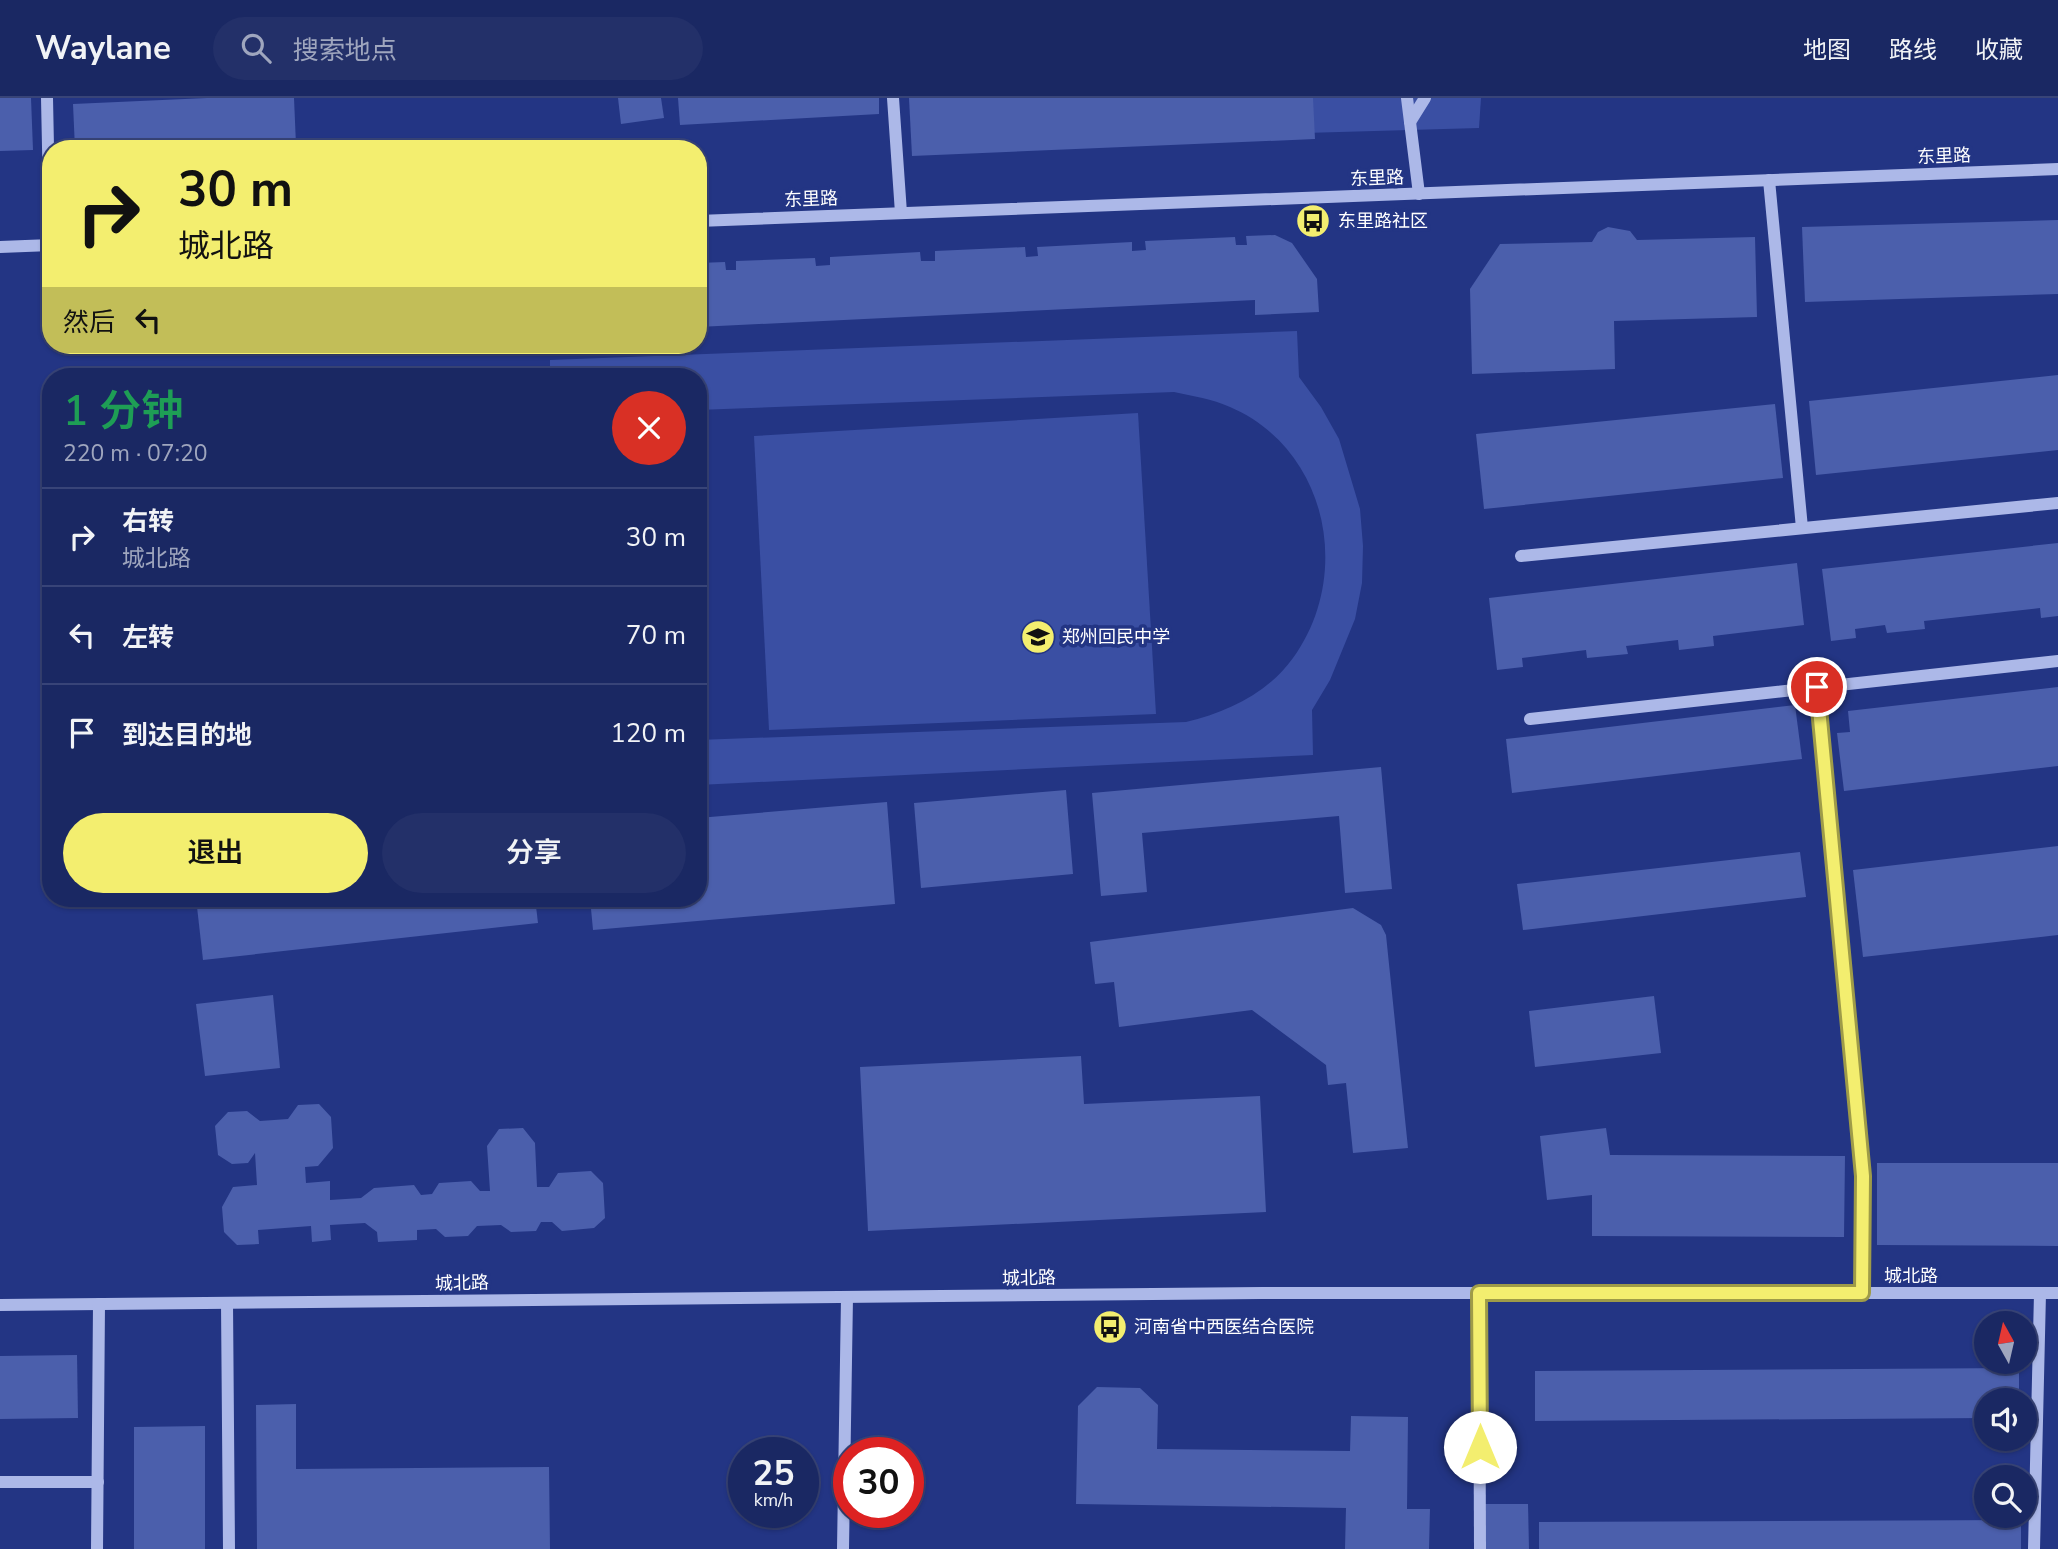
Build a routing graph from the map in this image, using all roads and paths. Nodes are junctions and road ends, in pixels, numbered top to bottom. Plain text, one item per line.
1 (47, 98) edge
2 (893, 98) edge
3 (1407, 98) edge
4 (1425, 98) edge
5 (1410, 122) junction
6 (48, 140) edge
7 (2058, 169) edge
8 (1769, 180) junction
9 (1419, 194) junction
10 (901, 213) junction
11 (707, 220) edge
12 (42, 245) edge
13 (0, 247) edge
14 (2058, 503) edge
15 (1802, 528) junction
16 (1521, 556) dead end
17 (2058, 661) edge
18 (1817, 687) junction
19 (1530, 719) dead end
20 (1479, 1293) junction
21 (1862, 1293) junction
22 (2040, 1293) junction
23 (2058, 1293) edge
24 (847, 1297) junction
25 (227, 1303) junction
26 (99, 1304) junction
27 (0, 1305) edge
28 (0, 1482) edge
29 (98, 1482) junction
30 (97, 1549) edge
31 (229, 1549) edge
32 (843, 1549) edge
33 (1480, 1549) edge
34 (2034, 1549) edge

1 - 6 street
2 - 10 street
3 - 5 street
4 - 5 street
5 - 9 street
7 - 8 street, 东里路
8 - 9 street, 东里路
8 - 15 street
9 - 10 street, 东里路
10 - 11 street, 东里路
12 - 13 street
14 - 15 street
15 - 16 street
17 - 18 street
18 - 19 street
18 - 21 street
20 - 21 street, 城北路
20 - 24 street, 城北路
20 - 33 street
21 - 22 street, 城北路
22 - 23 street, 城北路
22 - 34 street
24 - 25 street, 城北路
24 - 32 street
25 - 26 street, 城北路
25 - 31 street
26 - 27 street, 城北路
26 - 29 street
28 - 29 street
29 - 30 street

